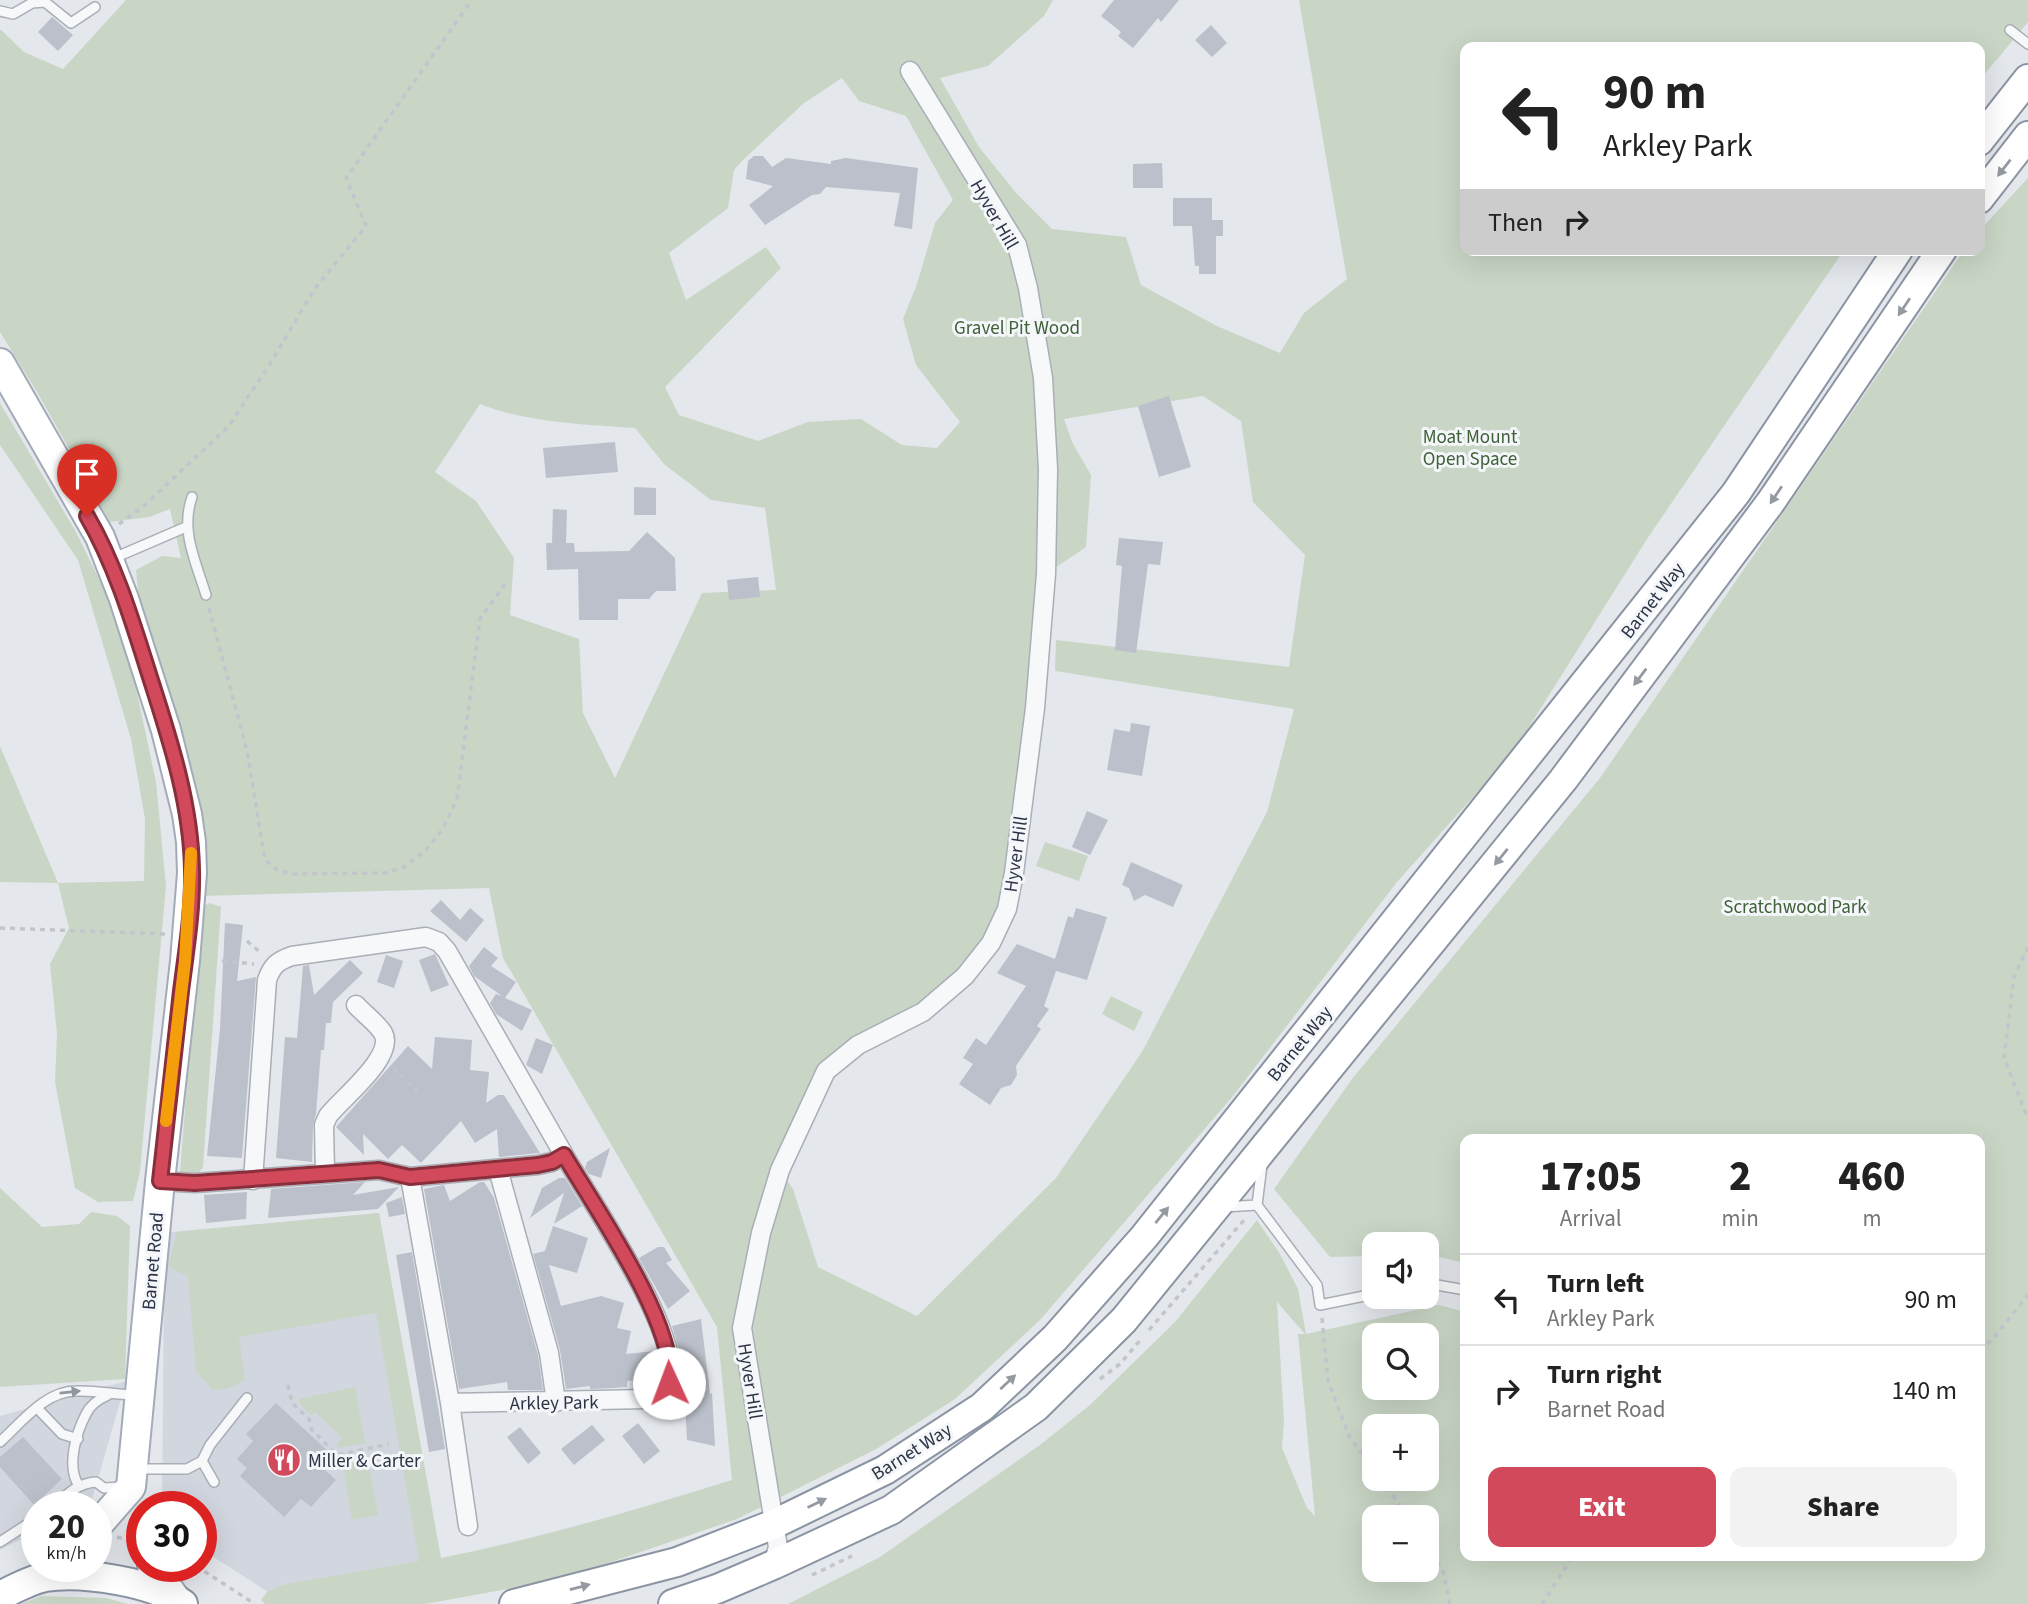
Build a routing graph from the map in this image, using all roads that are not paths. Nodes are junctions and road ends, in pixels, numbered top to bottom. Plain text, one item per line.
1 (94, 7) dead end
2 (0, 11) edge
3 (2010, 30) dead end
4 (2028, 44) edge
5 (910, 71) dead end
6 (2028, 79) edge
7 (1985, 133) edge
8 (2028, 136) edge
9 (1985, 192) edge
10 (1894, 256) edge
11 (1938, 256) edge
12 (0, 363) edge
13 (192, 497) dead end
14 (186, 527) junction
15 (104, 549) junction
16 (206, 595) road end
17 (356, 1005) dead end
18 (1264, 1151) junction
19 (564, 1155) junction
20 (498, 1169) junction
21 (325, 1173) junction
22 (410, 1177) junction
23 (253, 1180) junction
24 (160, 1181) junction
25 (1257, 1205) junction
26 (1215, 1207) junction
27 (1439, 1285) edge
28 (1460, 1289) edge
29 (1362, 1296) edge
30 (108, 1395) junction
31 (139, 1395) junction
32 (247, 1398) dead end
33 (556, 1402) junction
34 (450, 1403) junction
35 (37, 1408) junction
36 (78, 1439) junction
37 (0, 1442) edge
38 (202, 1461) junction
39 (214, 1482) dead end
40 (79, 1486) junction
41 (128, 1488) edge
42 (73, 1491) edge
43 (112, 1514) edge
44 (772, 1525) junction
45 (468, 1526) dead end
46 (21, 1528) edge
47 (0, 1542) edge
48 (774, 1565) junction
49 (112, 1581) edge
50 (29, 1582) edge
51 (164, 1582) edge
52 (0, 1596) edge
53 (179, 1601) edge
54 (514, 1604) edge
55 (673, 1604) edge

1 - 2 lane
3 - 4 lane
5 - 44 street, Hyver Hill
6 - 7 main road
8 -> 9 main road
44 -> 10 main road, Barnet Way
11 -> 18 main road, Barnet Way
12 - 15 main road, Barnet Road
13 - 14 lane
14 - 15 lane
14 - 16 lane
15 - 24 main road, Barnet Road
17 - 21 street
18 - 25 lane
18 - 26 main road, Barnet Way
19 - 20 street
19 - 23 street, Arkley Park
19 - 33 street, Arkley Park
20 - 22 street
20 - 33 street
21 - 22 street
21 - 23 street
22 - 34 street
23 - 24 street
24 - 31 main road, Barnet Road
25 - 26 lane
25 - 29 lane
26 - 48 main road, Barnet Way
27 - 28 lane
30 - 31 lane
35 -> 30 lane
30 - 36 lane
31 - 41 main road, Barnet Road
32 - 38 lane
33 - 34 street, Arkley Park
34 - 45 street
35 - 36 lane
35 - 37 lane
36 - 40 lane
38 - 39 lane
38 - 41 lane
40 - 41 lane
40 - 42 lane
41 - 43 main road
44 - 48 street, Hyver Hill
54 -> 44 main road, Barnet Way
46 - 47 lane
48 - 55 main road, Barnet Way
49 - 53 main road
50 - 52 main road
51 - 53 main road

